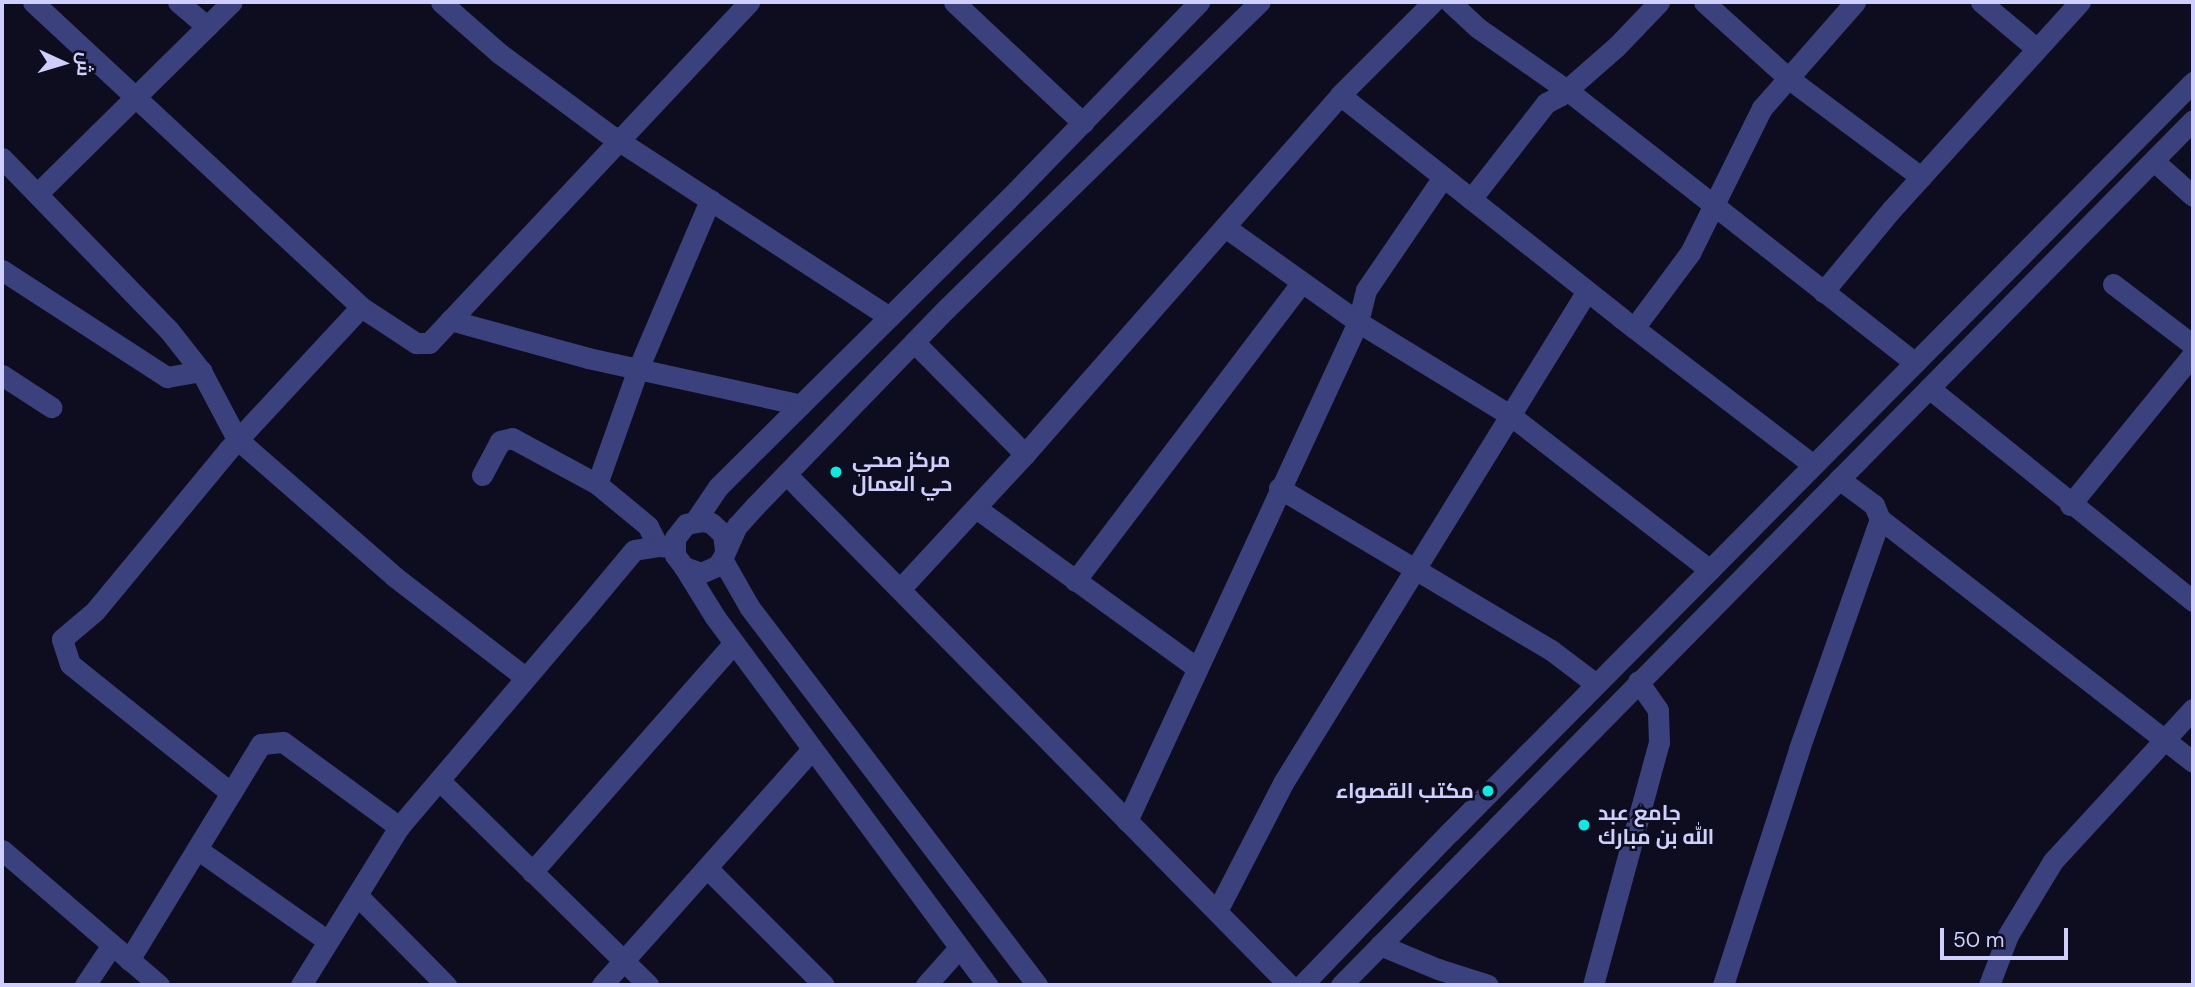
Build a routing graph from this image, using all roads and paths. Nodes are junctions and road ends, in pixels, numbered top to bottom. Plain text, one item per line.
1 (33, 2) edge
2 (178, 2) edge
3 (232, 2) edge
4 (441, 2) edge
5 (749, 2) edge
6 (954, 2) edge
7 (1199, 2) edge
8 (1260, 2) edge
9 (1433, 2) edge
10 (1450, 2) edge
11 (1659, 2) edge
12 (1704, 2) edge
13 (1855, 2) edge
14 (1981, 2) edge
15 (2080, 2) edge
16 (208, 26) junction
17 (2036, 49) junction
18 (1788, 78) junction
19 (2193, 82) edge
20 (1567, 90) junction
21 (1340, 95) junction
22 (134, 99) junction
23 (2193, 120) edge
24 (1083, 123) junction
25 (620, 142) junction
26 (2, 158) edge
27 (2154, 161) junction
28 (1443, 177) junction
29 (1921, 177) junction
30 (38, 193) junction
31 (2193, 197) edge
32 (1471, 199) junction
33 (710, 200) junction
34 (1715, 206) junction
35 (1225, 227) junction
36 (2, 270) edge
37 (1301, 282) junction
38 (2113, 284) dead end
39 (1587, 291) junction
40 (1823, 292) junction
41 (361, 307) junction
42 (889, 317) junction
43 (450, 320) junction
44 (1358, 322) junction
45 (1634, 328) junction
46 (914, 342) junction
47 (2193, 345) edge
48 (2193, 354) edge
49 (1915, 363) junction
50 (638, 369) junction
51 (201, 370) junction
52 (2, 375) edge
53 (1929, 388) junction
54 (801, 405) junction
55 (51, 407) dead end
56 (1510, 415) junction
57 (237, 439) junction
58 (1026, 454) junction
59 (1813, 465) junction
60 (786, 474) junction
61 (482, 475) dead end
62 (1839, 479) junction
63 (597, 484) junction
64 (1279, 488) junction
65 (2070, 505) junction
66 (976, 508) junction
67 (1880, 519) junction
68 (695, 521) junction
69 (666, 546) junction
70 (724, 555) junction
71 (684, 567) junction
72 (1414, 568) junction
73 (1710, 570) junction
74 (1075, 581) junction
75 (900, 589) junction
76 (2193, 601) edge
77 (734, 643) junction
78 (1197, 668) junction
79 (526, 678) junction
80 (1638, 681) junction
81 (1596, 684) junction
82 (1581, 699) junction
83 (2193, 709) edge
84 (1599, 721) junction
85 (2163, 740) junction
86 (812, 749) junction
87 (2193, 762) edge
88 (439, 780) junction
89 (231, 793) junction
90 (1127, 821) junction
91 (399, 827) junction
92 (197, 849) junction
93 (2, 850) edge
94 (707, 868) junction
95 (533, 872) junction
96 (357, 895) junction
97 (1217, 911) junction
98 (328, 941) junction
99 (112, 945) junction
100 (1380, 945) junction
101 (959, 948) junction
102 (129, 960) junction
103 (624, 962) junction
104 (85, 985) edge
105 (159, 985) edge
106 (300, 985) edge
107 (446, 985) edge
108 (602, 985) edge
109 (648, 985) edge
110 (824, 985) edge
111 (926, 985) edge
112 (987, 985) edge
113 (1037, 985) edge
114 (1289, 985) edge
115 (1302, 985) edge
116 (1341, 985) edge
117 (1489, 985) edge
118 (1593, 985) edge
119 (1724, 985) edge
120 (1989, 985) edge

1 - 22 street
2 - 16 street
3 - 16 street
4 - 25 street
5 - 25 street
6 - 24 street
7 - 24 street
8 - 46 street
9 - 21 street
10 - 20 street
11 - 20 street
12 - 18 street
13 - 18 street
14 - 17 street
15 - 17 street
16 - 22 street
17 - 29 street
18 - 29 street
18 - 34 street
19 - 49 street
20 - 32 street
20 - 34 street
21 - 28 street
21 - 35 street
22 - 30 street
22 - 41 street
23 - 27 street
24 - 42 street
25 - 33 street
25 - 43 street
26 - 30 street
27 - 31 street
27 - 53 street
28 - 32 street
28 - 44 street
29 - 40 street
30 - 51 street
32 - 39 street
33 - 42 street
33 - 50 street
34 - 40 street
34 - 45 street
35 - 37 street
35 - 58 street
36 - 51 street
37 - 44 street
37 - 74 street
38 - 47 street
39 - 45 street
39 - 56 street
40 - 49 street
41 - 43 street
41 - 57 street
42 - 54 street
43 - 50 street
44 - 56 street
44 - 64 street
45 - 59 street
46 - 58 street
46 - 60 street
48 - 65 street
49 - 59 street
50 - 54 street
50 - 63 street
51 - 57 street
52 - 55 street
53 - 62 street
53 - 65 street
54 - 68 street
56 - 72 street
56 - 73 street
57 - 79 street
57 - 89 street
58 - 66 street
59 - 73 street
60 - 70 street
60 - 75 street
61 - 63 street
62 - 67 street
62 - 80 street
63 - 69 street
64 - 72 street
64 - 78 street
65 - 76 street
66 - 74 street
66 - 75 street
67 - 85 street
67 - 119 street
68 - 69 street
68 - 70 street
69 - 71 street
69 - 79 street
70 - 71 street
70 - 113 street
71 - 77 street
72 - 81 street
72 - 97 street
73 - 81 street
74 - 78 street
75 - 90 street
77 - 86 street
77 - 95 street
78 - 90 street
79 - 88 street
80 - 84 street
80 - 118 street
81 - 82 street
82 - 84 street
82 - 115 street
83 - 85 street
84 - 100 street
85 - 87 street
85 - 120 street
86 - 94 street
86 - 101 street
88 - 91 street
88 - 95 street
89 - 91 street
89 - 92 street
90 - 97 street
91 - 96 street
92 - 98 street
92 - 102 street
93 - 99 street
94 - 103 street
94 - 110 street
95 - 103 street
96 - 98 street
96 - 107 street
97 - 114 street
98 - 106 street
99 - 102 street
99 - 104 street
100 - 116 street
100 - 117 street
101 - 111 street
101 - 112 street
102 - 105 street
103 - 108 street
103 - 109 street

